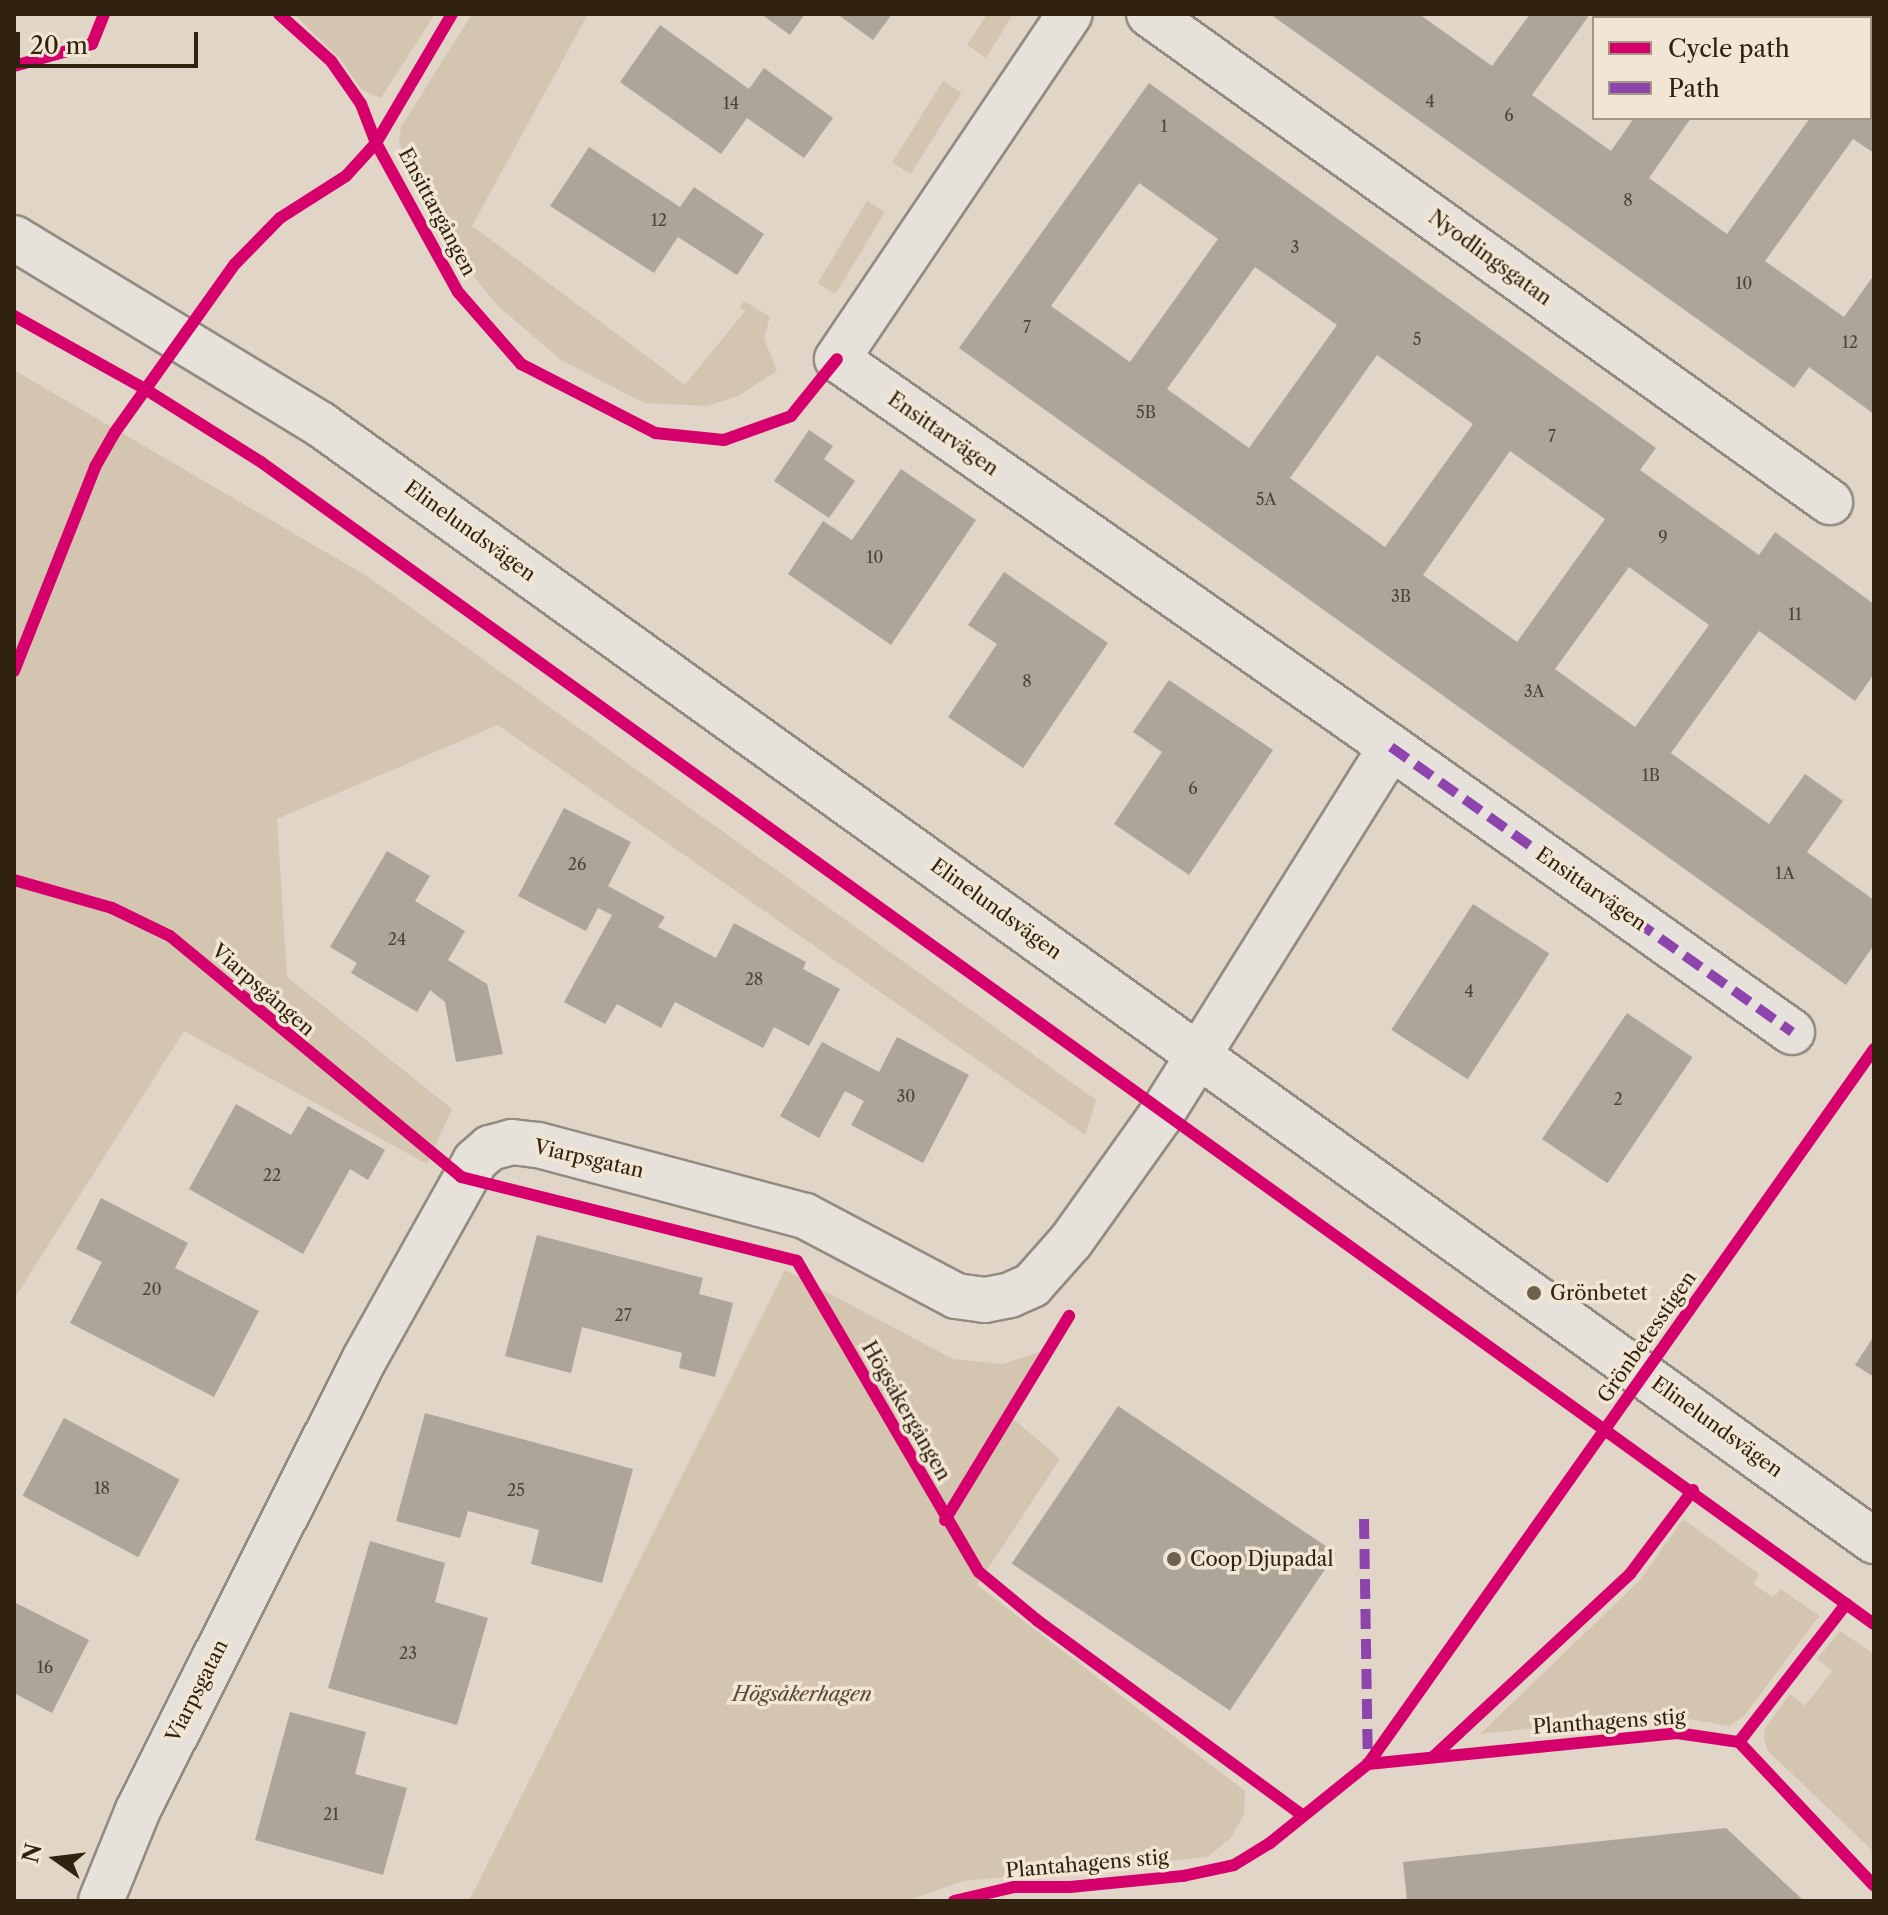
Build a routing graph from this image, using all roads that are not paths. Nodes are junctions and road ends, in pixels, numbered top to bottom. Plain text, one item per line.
1 (1070, 14) edge
2 (1149, 14) edge
3 (14, 238) edge
4 (1830, 502) dead end
5 (1391, 747) junction
6 (1792, 1032) dead end
7 (1197, 1053) junction
8 (1874, 1541) edge
9 (101, 1901) edge

1 - 5 street, Ensittarvägen
2 - 4 street, Nyodlingsgatan
3 - 7 street, Elinelundsvägen
5 - 6 street, Ensittarvägen
5 - 7 street
7 - 8 street, Elinelundsvägen
7 - 9 street, Viarpsgatan

